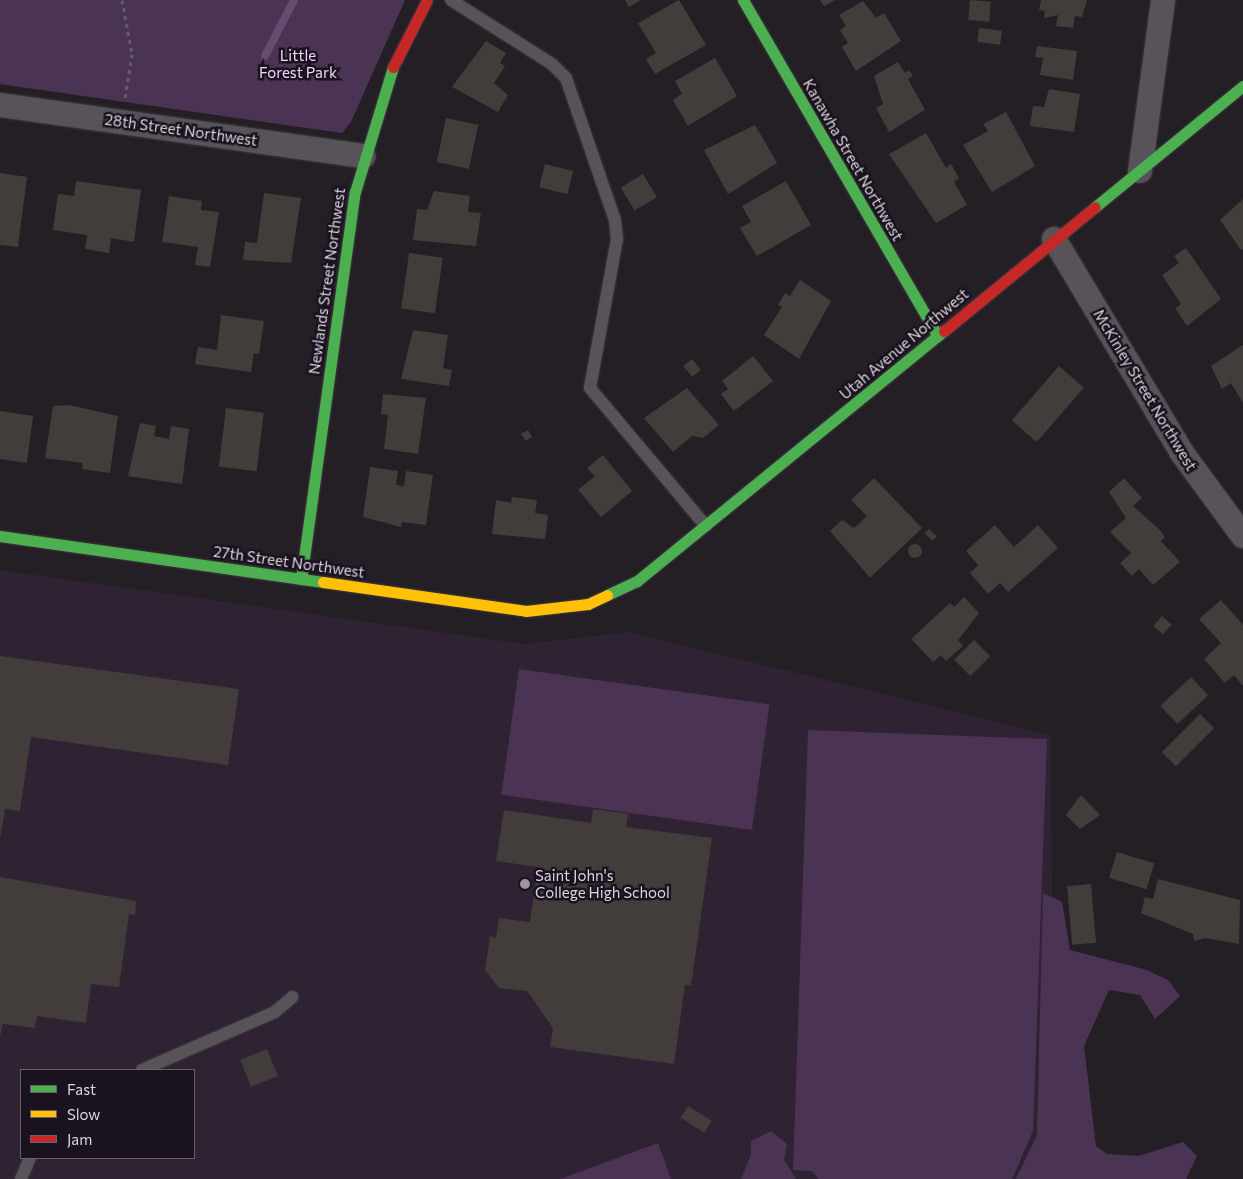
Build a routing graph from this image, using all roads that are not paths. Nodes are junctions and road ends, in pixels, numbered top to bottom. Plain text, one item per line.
1 (427, 0) edge
2 (451, 0) edge
3 (743, 0) edge
4 (1164, 0) edge
5 (1243, 86) edge
6 (0, 104) edge
7 (363, 156) junction
8 (1140, 171) junction
9 (1054, 239) junction
10 (938, 336) junction
11 (706, 526) junction
12 (0, 536) edge
13 (1243, 536) edge
14 (301, 579) junction
15 (574, 609) joint
16 (292, 997) dead end
17 (144, 1069) edge
18 (30, 1159) edge
19 (21, 1179) edge

1 - 7 street, Newlands Street Northwest
2 - 11 lane
3 - 10 street, Kanawha Street Northwest
4 - 8 street
5 - 8 street, Utah Avenue Northwest
6 - 7 street, 28th Street Northwest
7 - 14 street, Newlands Street Northwest
8 - 9 street, Utah Avenue Northwest
9 - 10 street, Utah Avenue Northwest
9 - 13 street, McKinley Street Northwest
10 - 11 street, Utah Avenue Northwest
11 - 15 street, Utah Avenue Northwest
12 - 14 street, 27th Street Northwest
14 - 15 street, 27th Street Northwest
16 - 17 lane
18 - 19 lane

